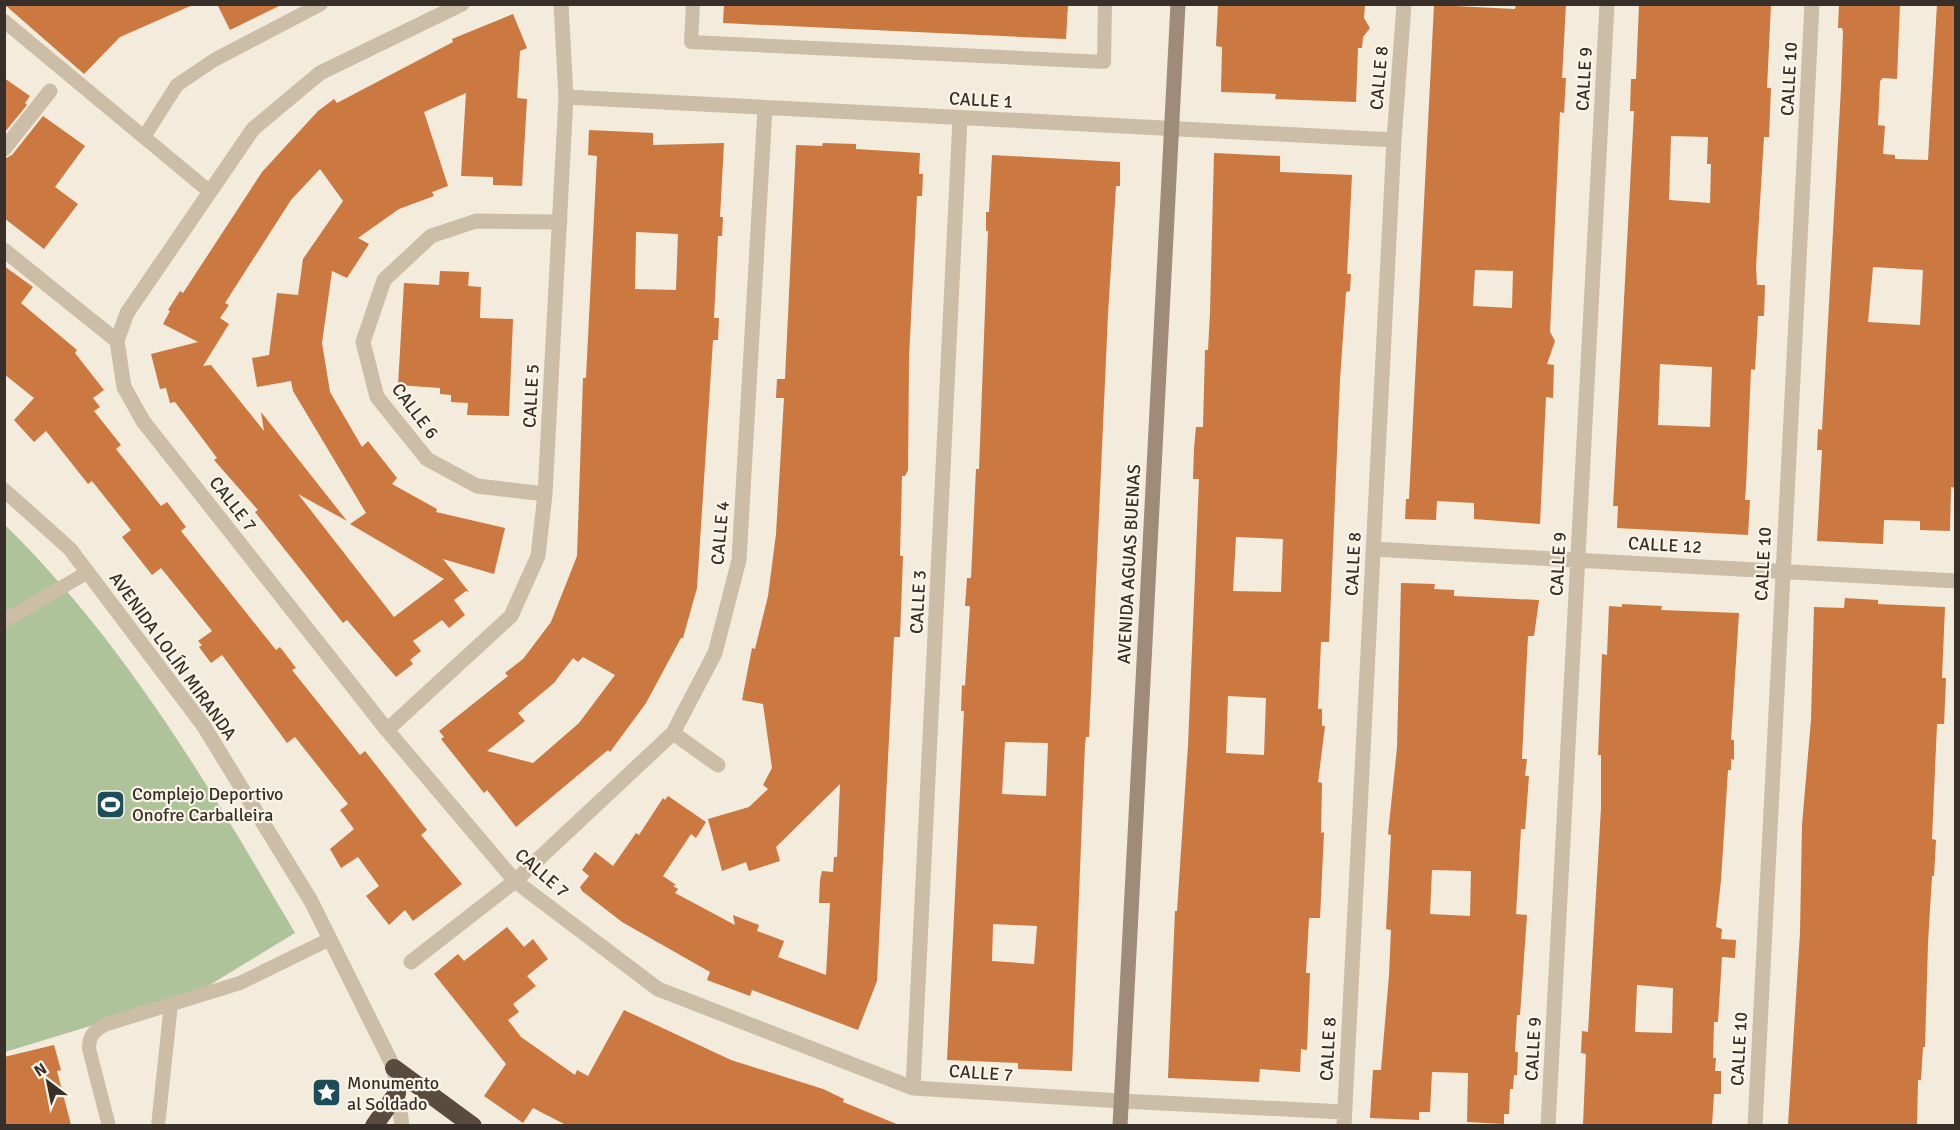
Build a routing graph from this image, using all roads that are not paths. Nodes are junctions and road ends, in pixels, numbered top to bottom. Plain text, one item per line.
1 (321, 4) edge
2 (462, 4) edge
3 (561, 4) edge
4 (693, 4) edge
5 (1105, 4) edge
6 (1178, 4) edge
7 (1404, 4) edge
8 (1607, 4) edge
9 (1812, 4) edge
10 (4, 21) edge
11 (50, 91) dead end
12 (566, 97) junction
13 (765, 108) junction
14 (960, 118) junction
15 (1171, 130) junction
16 (144, 137) junction
17 (1394, 140) junction
18 (4, 149) edge
19 (210, 192) junction
20 (560, 222) junction
21 (4, 250) edge
22 (117, 341) junction
23 (4, 490) edge
24 (545, 494) junction
25 (1373, 549) junction
26 (1578, 560) junction
27 (87, 572) junction
28 (1782, 572) junction
29 (1956, 581) edge
30 (4, 621) edge
31 (387, 729) junction
32 (673, 733) junction
33 (718, 765) dead end
34 (515, 881) junction
35 (330, 939) junction
36 (411, 962) dead end
37 (171, 1004) junction
38 (394, 1068) junction
39 (913, 1088) junction
40 (397, 1093) junction
41 (1121, 1101) junction
42 (1344, 1118) edge
43 (109, 1125) edge
44 (158, 1125) edge
45 (374, 1125) edge
46 (402, 1125) edge
47 (473, 1125) edge
48 (1120, 1125) edge
49 (1548, 1125) edge
50 (1755, 1125) edge

1 - 16 lane
2 - 19 street
3 - 12 street, CALLE 5
4 - 5 lane
6 - 15 street, AVENIDA AGUAS BUENAS
7 - 17 street, CALLE 8
8 - 26 street, CALLE 9
9 - 28 street, CALLE 10
10 - 16 lane
11 - 18 street
12 - 13 street, CALLE 1
12 - 20 street, CALLE 5
13 - 14 street, CALLE 1
13 - 32 street, CALLE 4
14 - 15 street, CALLE 1
14 - 39 street, CALLE 3
15 - 17 street, CALLE 1
15 - 41 street, AVENIDA AGUAS BUENAS
16 - 19 lane
17 - 25 street, CALLE 8
19 - 22 street, CALLE 7
20 - 24 street, CALLE 5
20 - 24 street, CALLE 6
21 - 22 street
22 - 31 street, CALLE 7
23 - 27 street, AVENIDA LOLÍN MIRANDA
24 - 31 street, CALLE 5
25 - 26 street, CALLE 12
25 - 42 street, CALLE 8
26 - 28 street, CALLE 12
26 - 49 street, CALLE 9
27 - 30 lane
27 - 35 street, AVENIDA LOLÍN MIRANDA
28 - 29 street, CALLE 12
28 - 50 street, CALLE 10
31 - 34 street, CALLE 7
32 - 33 street
32 - 34 street, CALLE 4
34 - 36 street, CALLE 4
34 - 39 street, CALLE 7
35 - 37 lane
35 - 38 street, AVENIDA LOLÍN MIRANDA
37 - 43 lane
37 - 44 lane
38 - 40 street, AVENIDA LOLÍN MIRANDA
38 - 47 highway
39 - 41 street, CALLE 7
40 - 45 highway
40 - 46 street, AVENIDA LOLÍN MIRANDA
41 - 42 street, CALLE 7
41 - 48 street, AVENIDA AGUAS BUENAS

